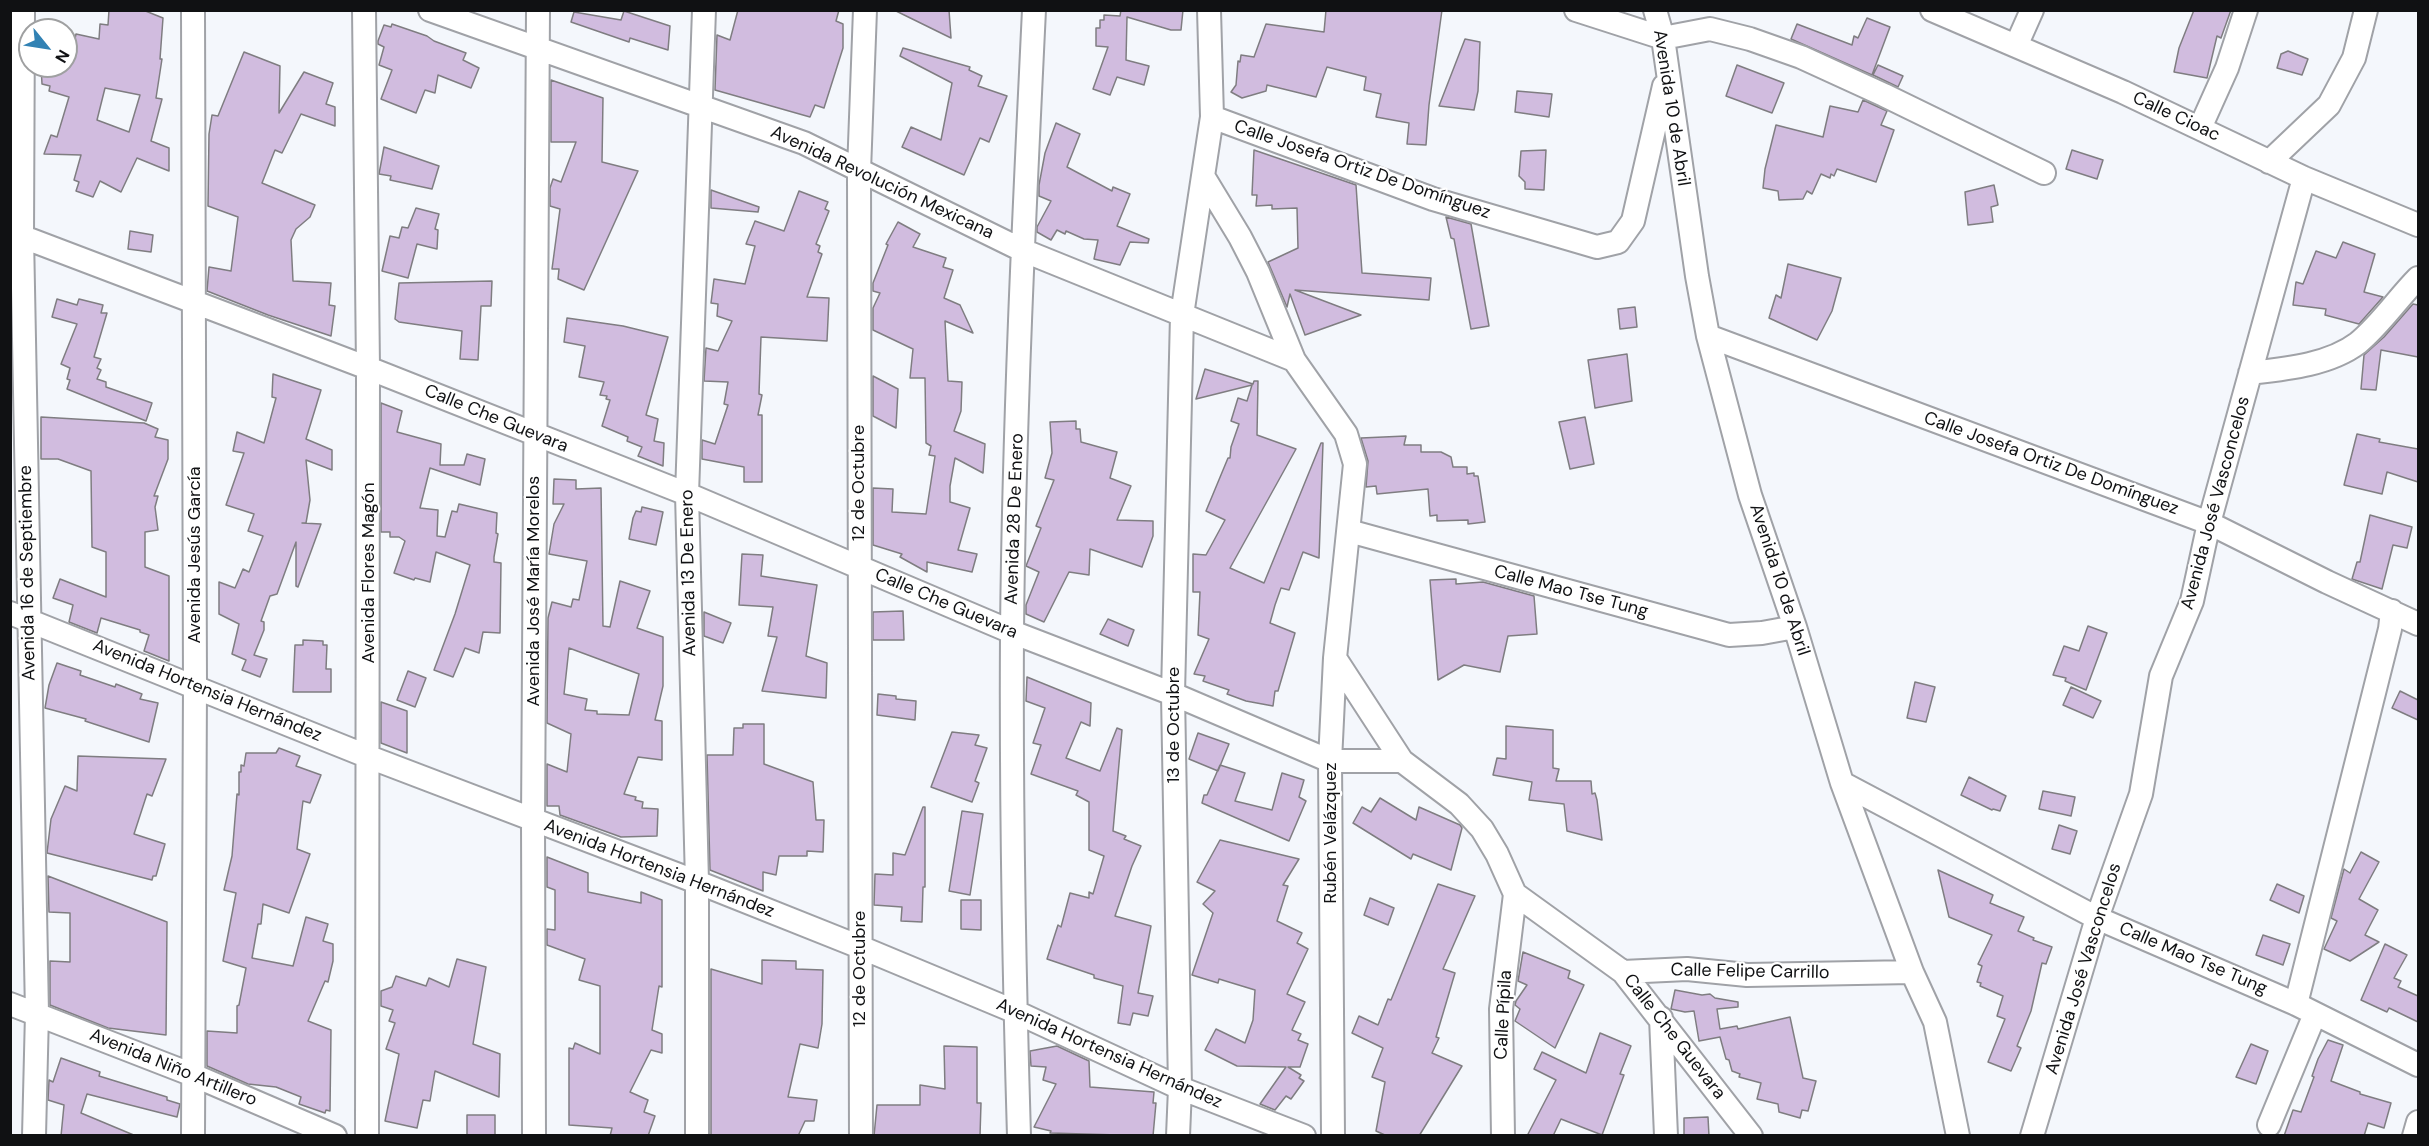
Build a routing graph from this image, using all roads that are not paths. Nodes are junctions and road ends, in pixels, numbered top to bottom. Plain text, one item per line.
1 (23, 10) edge
2 (193, 10) edge
3 (364, 10) edge
4 (430, 10) edge
5 (538, 10) edge
6 (704, 10) edge
7 (865, 10) edge
8 (1034, 10) edge
9 (1209, 10) edge
10 (1576, 10) edge
11 (1655, 10) edge
12 (1932, 10) edge
13 (2032, 10) edge
14 (2246, 10) edge
15 (2366, 10) edge
16 (1663, 38) junction
17 (2016, 46) junction
18 (537, 47) junction
19 (1667, 72) junction
20 (701, 105) junction
21 (1212, 117) junction
22 (2200, 128) junction
23 (2270, 162) junction
24 (859, 171) junction
25 (2044, 173) dead end
26 (1203, 176) junction
27 (2304, 178) junction
28 (2418, 225) edge
29 (16, 234) edge
30 (1022, 250) junction
31 (2418, 278) edge
32 (194, 304) junction
33 (1182, 315) junction
34 (1708, 336) junction
35 (1294, 360) junction
36 (368, 368) junction
37 (2250, 373) junction
38 (535, 434) junction
39 (687, 494) junction
40 (2210, 523) junction
41 (1349, 531) junction
42 (860, 568) junction
43 (2392, 611) junction
44 (20, 616) edge
45 (2418, 624) edge
46 (1795, 627) junction
47 (1012, 632) junction
48 (1335, 658) junction
49 (195, 685) junction
50 (1173, 694) junction
51 (369, 757) junction
52 (1330, 761) junction
53 (1402, 761) junction
54 (1842, 783) junction
55 (533, 821) junction
56 (697, 882) junction
57 (1515, 894) junction
58 (2097, 918) junction
59 (860, 947) junction
60 (1623, 972) junction
61 (1912, 972) junction
62 (10, 1004) edge
63 (2305, 1009) junction
64 (1016, 1012) junction
65 (37, 1013) junction
66 (1661, 1018) junction
67 (2418, 1065) edge
68 (193, 1075) junction
69 (1180, 1088) junction
70 (2418, 1122) edge
71 (2269, 1125) dead end
72 (34, 1136) edge
73 (193, 1136) edge
74 (335, 1136) edge
75 (367, 1136) edge
76 (534, 1136) edge
77 (697, 1136) edge
78 (861, 1136) edge
79 (1019, 1136) edge
80 (1179, 1136) edge
81 (1304, 1136) edge
82 (1333, 1136) edge
83 (1503, 1136) edge
84 (1666, 1136) edge
85 (1751, 1136) edge
86 (1958, 1136) edge
87 (2032, 1136) edge
88 (2414, 1136) edge

1 - 29 street, Avenida 16 de Septiembre
2 - 32 street, Avenida Jesús García
3 - 36 street, Avenida Flores Magón
4 - 18 street, Avenida Revolución Mexicana
5 - 18 street, Avenida José María Morelos
6 - 20 street, Avenida 13 De Enero
7 - 24 street, 12 de Octubre
8 - 30 street, Avenida 28 De Enero
9 - 21 street
10 - 16 street
11 - 16 street, Avenida 10 de Abril
12 - 17 street, Calle Cioac
13 - 17 street
14 - 22 street
15 - 23 street
16 - 19 street, Avenida 10 de Abril
16 - 25 street
17 - 22 street, Calle Cioac
18 - 20 street, Avenida Revolución Mexicana
18 - 38 street, Avenida José María Morelos
19 - 21 street, Calle Josefa Ortiz De Domínguez
19 - 34 street, Avenida 10 de Abril
20 - 24 street, Avenida Revolución Mexicana
20 - 39 street, Avenida 13 De Enero
21 - 26 street
22 - 23 street, Calle Cioac
23 - 27 street, Calle Cioac
24 - 30 street, Avenida Revolución Mexicana
24 - 42 street, 12 de Octubre
26 - 33 street, 13 de Octubre
26 - 35 street
27 - 28 street, Calle Cioac
27 - 37 street, Avenida José Vasconcelos
29 - 32 street, Calle Che Guevara
29 - 44 street, Avenida 16 de Septiembre
30 - 33 street, Avenida Revolución Mexicana
30 - 47 street, Avenida 28 De Enero
31 - 37 street
32 - 36 street, Calle Che Guevara
32 - 49 street, Avenida Jesús García
33 - 35 street, Avenida Revolución Mexicana
33 - 50 street, 13 de Octubre
34 - 40 street, Calle Josefa Ortiz De Domínguez
34 - 46 street, Avenida 10 de Abril
35 - 41 street
36 - 38 street, Calle Che Guevara
36 - 51 street, Avenida Flores Magón
37 - 40 street, Avenida José Vasconcelos
38 - 39 street, Calle Che Guevara
38 - 55 street, Avenida José María Morelos
39 - 42 street, Calle Che Guevara
39 - 56 street, Avenida 13 De Enero
40 - 43 street, Calle Josefa Ortiz De Domínguez
40 - 58 street, Avenida José Vasconcelos
41 - 46 street, Calle Mao Tse Tung
41 - 48 street, Rubén Velázquez
42 - 47 street, Calle Che Guevara
42 - 59 street, 12 de Octubre
43 - 45 street, Calle Josefa Ortiz De Domínguez
43 - 63 street
44 - 49 street, Avenida Hortensia Hernández
44 - 65 street, Avenida 16 de Septiembre
46 - 54 street, Avenida 10 de Abril
47 - 50 street, Calle Che Guevara
47 - 64 street, Avenida 28 De Enero
48 - 52 street, Rubén Velázquez
48 - 53 street
49 - 51 street, Avenida Hortensia Hernández
49 - 68 street, Avenida Jesús García
50 - 52 street, Calle Che Guevara
50 - 69 street, 13 de Octubre
51 - 55 street, Avenida Hortensia Hernández
51 - 75 street, Avenida Flores Magón
52 - 53 street, Calle Che Guevara
52 - 82 street, Rubén Velázquez
53 - 57 street, Calle Che Guevara
54 - 58 street, Calle Mao Tse Tung
54 - 61 street, Avenida 10 de Abril
55 - 56 street, Avenida Hortensia Hernández
55 - 76 street, Avenida José María Morelos
56 - 59 street, Avenida Hortensia Hernández
56 - 77 street, Avenida 13 De Enero
57 - 60 street, Calle Che Guevara
57 - 83 street, Calle Pípila
58 - 63 street, Calle Mao Tse Tung
58 - 87 street, Avenida José Vasconcelos
59 - 64 street, Avenida Hortensia Hernández
59 - 78 street, 12 de Octubre
60 - 61 street, Calle Felipe Carrillo
60 - 66 street, Calle Che Guevara
61 - 86 street, Avenida 10 de Abril
62 - 65 street, Avenida Niño Artillero
63 - 67 street, Calle Mao Tse Tung
63 - 71 street
64 - 69 street, Avenida Hortensia Hernández
64 - 79 street, Avenida 28 De Enero
65 - 68 street, Avenida Niño Artillero
65 - 72 street, Avenida 16 de Septiembre
66 - 84 street
66 - 85 street, Calle Che Guevara
68 - 73 street, Avenida Jesús García
68 - 74 street, Avenida Niño Artillero
69 - 80 street, 13 de Octubre
69 - 81 street, Avenida Hortensia Hernández
70 - 88 street

